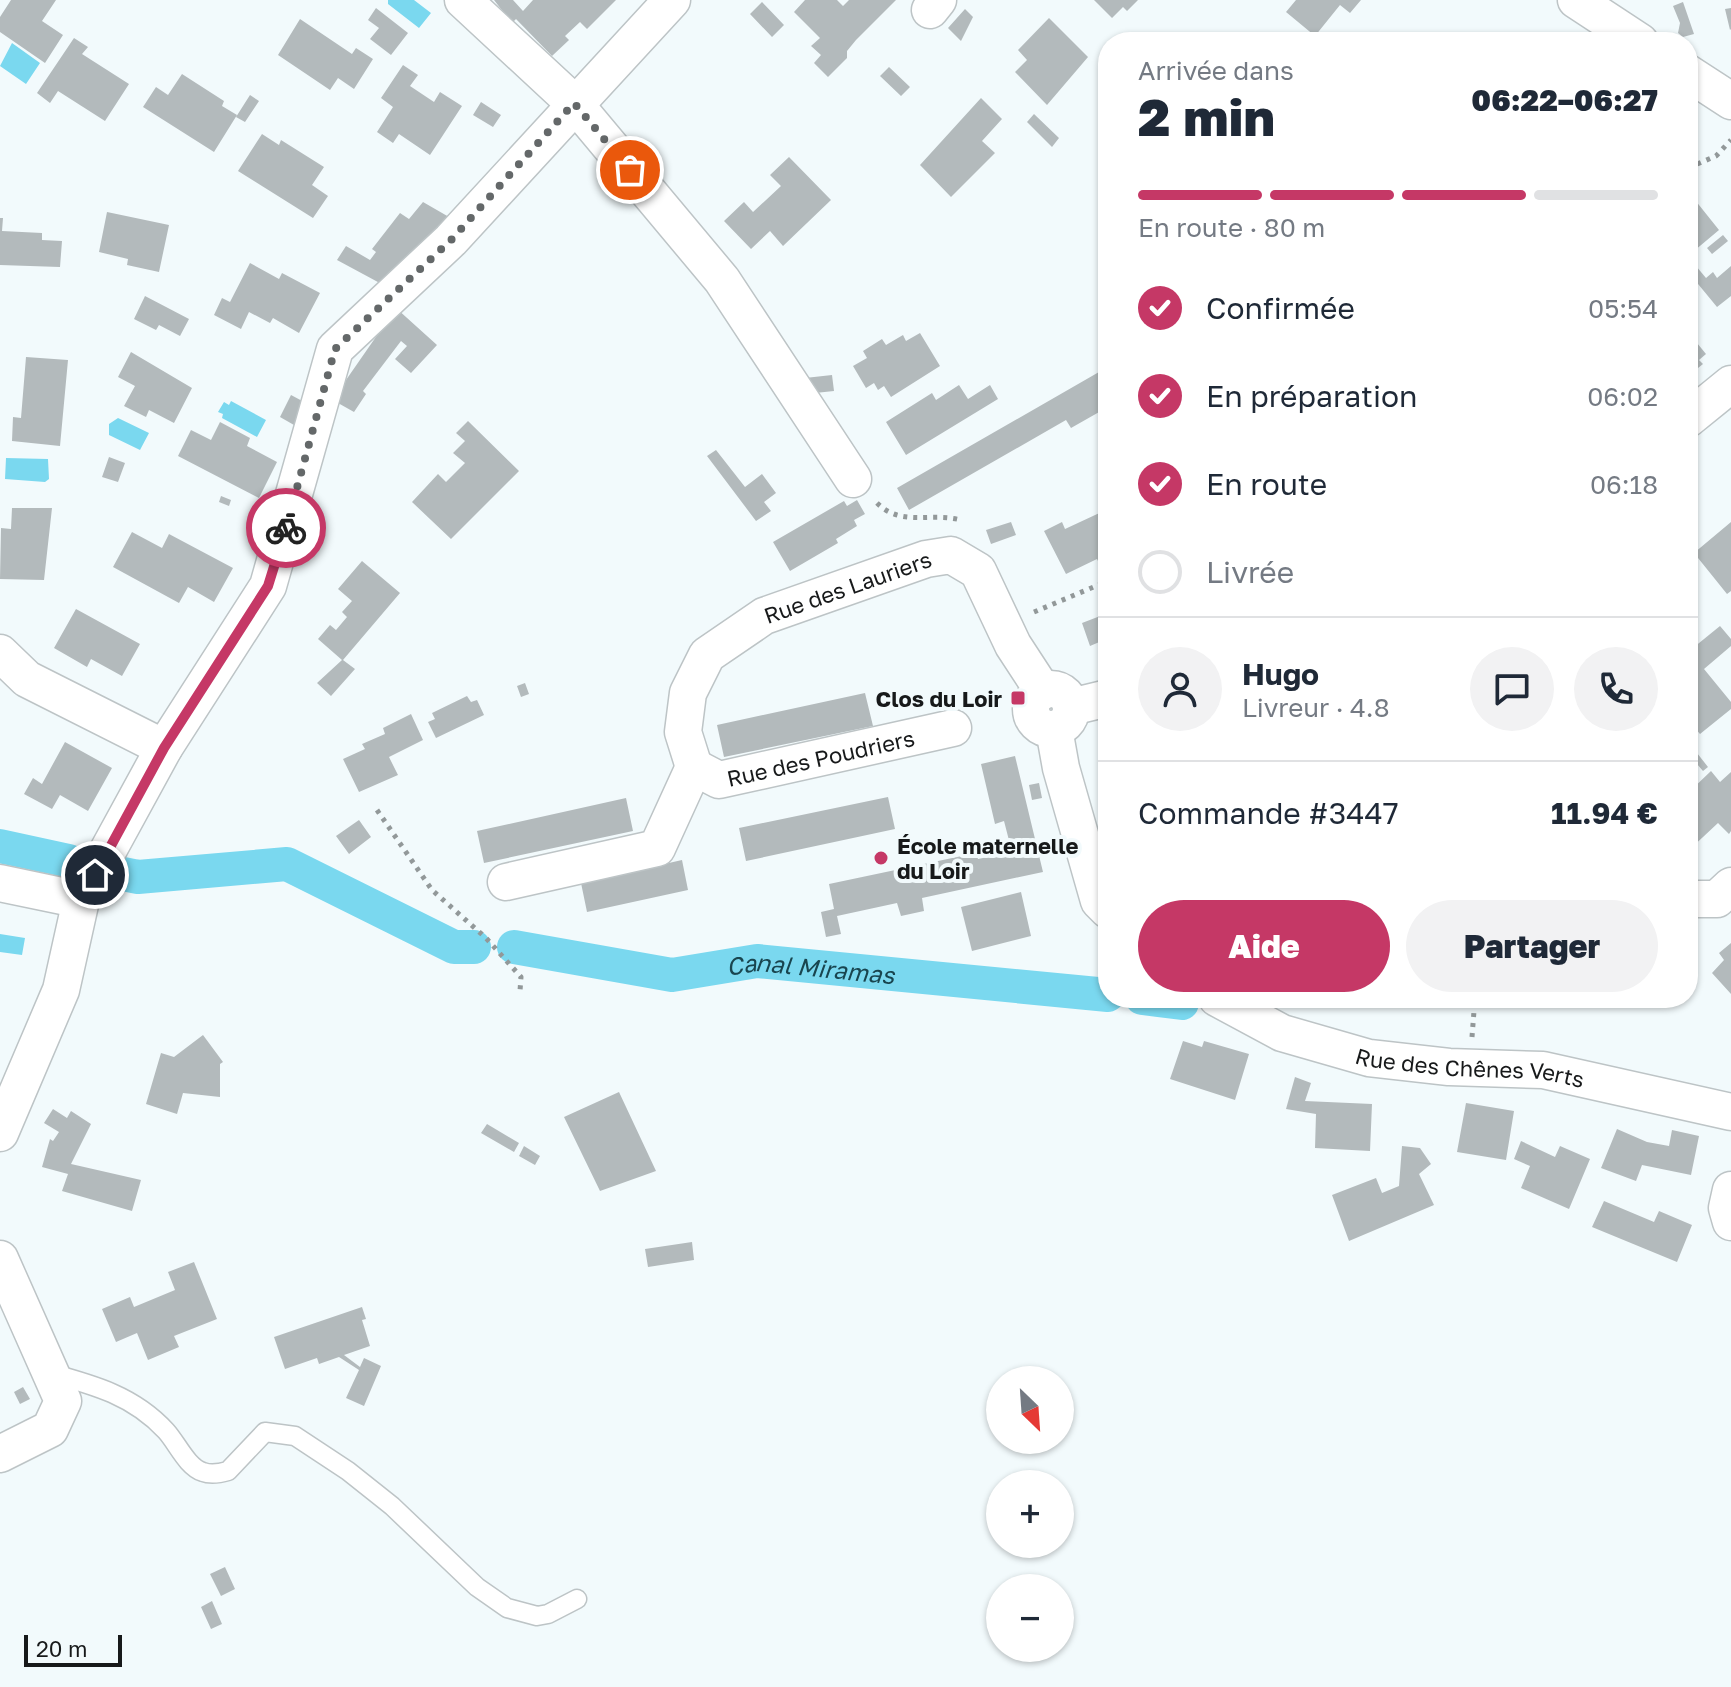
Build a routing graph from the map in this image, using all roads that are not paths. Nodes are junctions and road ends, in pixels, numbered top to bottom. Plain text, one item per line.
1 (463, 0) edge
2 (672, 0) edge
3 (1576, 0) edge
4 (1625, 32) edge
5 (1698, 80) edge
6 (1731, 101) edge
7 (574, 103) junction
8 (1731, 384) edge
9 (1698, 411) edge
10 (853, 479) road end
11 (0, 653) edge
12 (1098, 700) edge
13 (1056, 709) junction
14 (953, 728) dead end
15 (164, 748) junction
16 (694, 767) junction
17 (1096, 847) edge
18 (506, 882) dead end
19 (0, 883) edge
20 (1098, 883) edge
21 (1731, 886) edge
22 (1698, 899) edge
23 (81, 900) junction
24 (1236, 1008) edge
25 (1731, 1112) edge
26 (0, 1133) edge
27 (1731, 1190) edge
28 (1731, 1222) edge
29 (0, 1259) edge
30 (50, 1373) junction
31 (0, 1454) edge
32 (577, 1599) dead end

1 - 7 street
2 - 7 street
3 - 4 street
5 - 6 street
7 - 10 street
7 - 15 street
8 - 9 street
11 - 15 street
12 - 13 street
13 - 16 street, Rue des Lauriers
13 - 17 street
14 - 16 street, Rue des Poudriers
15 - 23 street
16 - 18 street, Rue des Poudriers
17 - 20 street
19 - 23 street
21 - 22 street
23 - 26 street
24 - 25 street, Rue des Chênes Verts
27 - 28 street
29 - 30 street
30 - 31 street
30 - 32 lane

